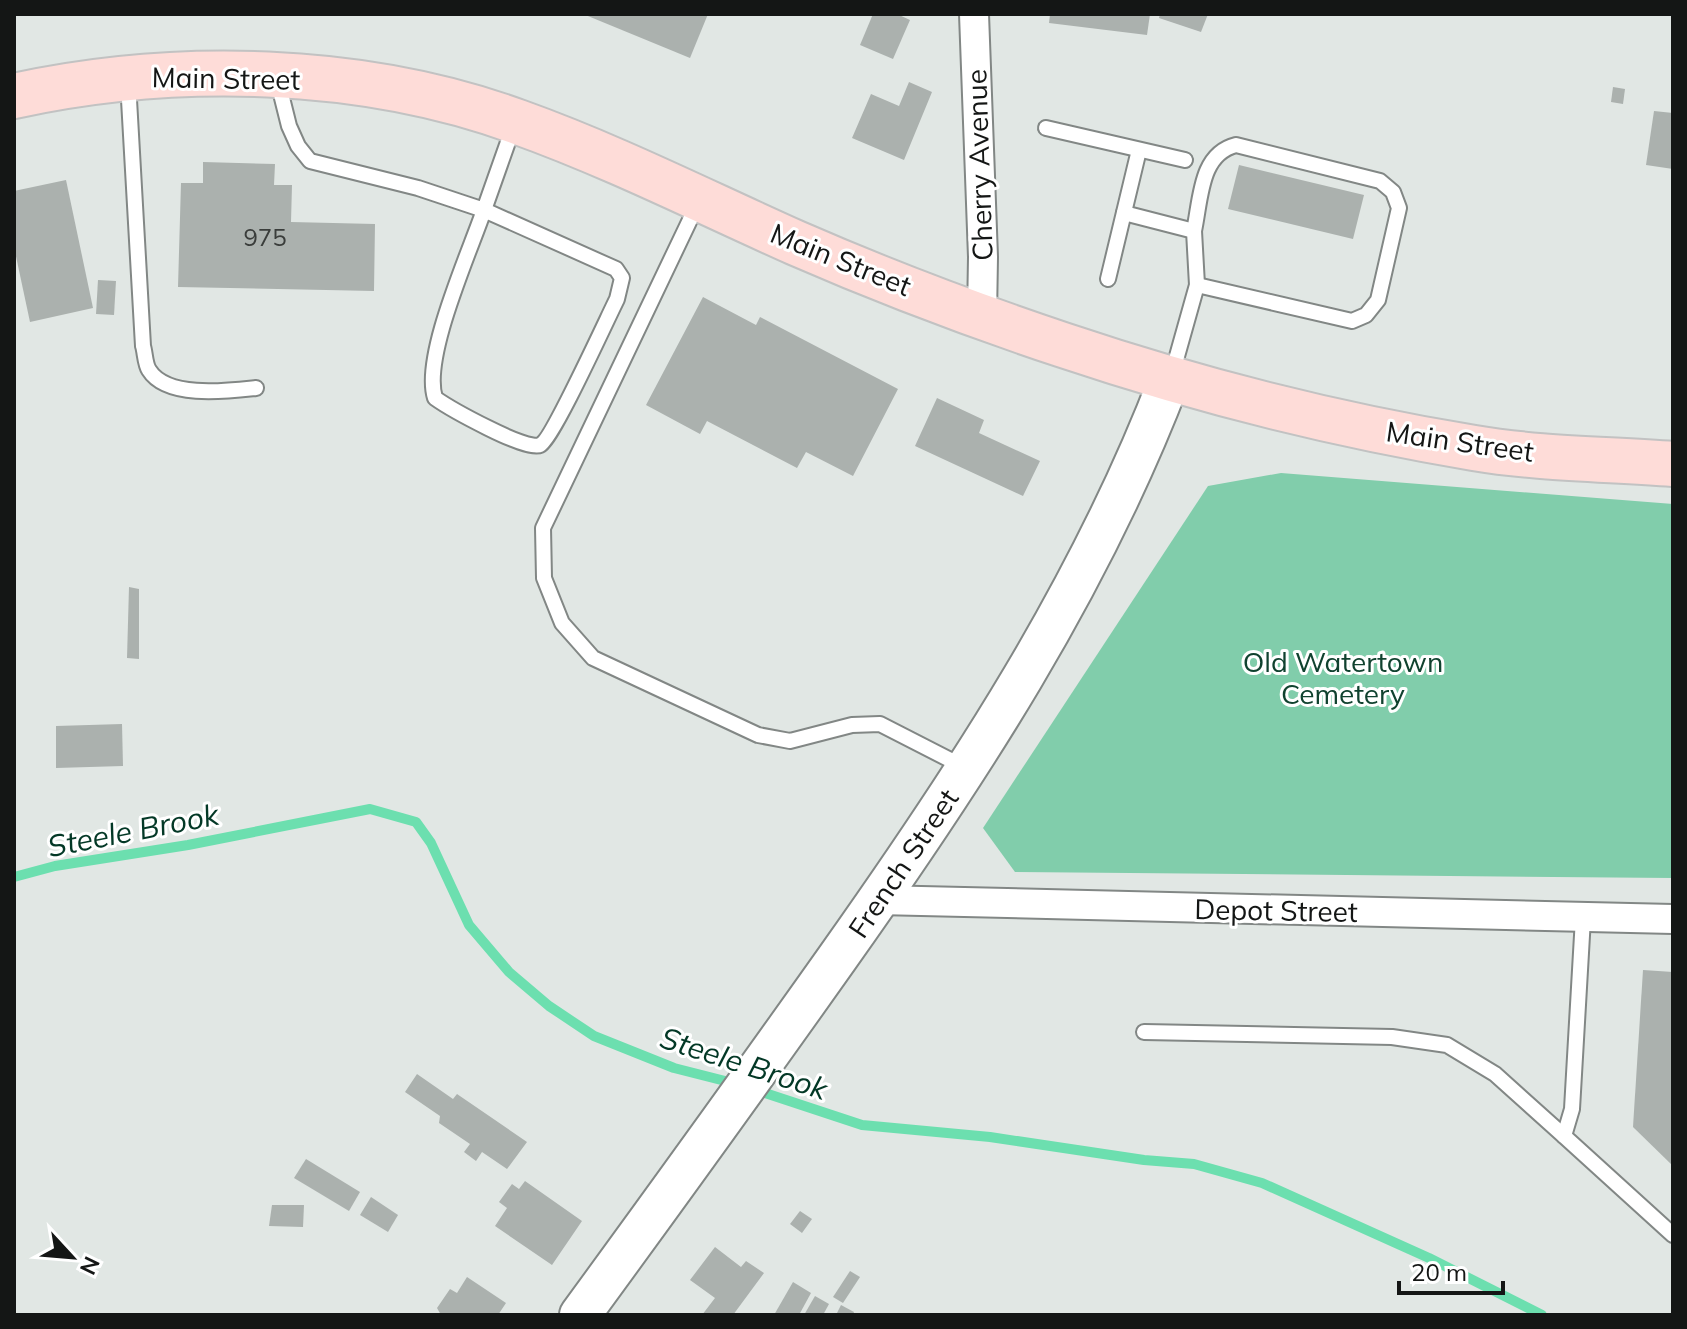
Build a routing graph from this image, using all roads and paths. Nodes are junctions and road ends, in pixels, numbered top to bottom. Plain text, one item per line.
1 (974, 14) edge
2 (277, 74) junction
3 (128, 78) junction
4 (14, 96) edge
5 (516, 121) junction
6 (1046, 128) dead end
7 (1139, 150) junction
8 (1185, 160) dead end
9 (700, 199) junction
10 (484, 210) junction
11 (1124, 213) junction
12 (1194, 231) junction
13 (1108, 279) dead end
14 (1197, 285) junction
15 (982, 316) junction
16 (1170, 378) junction
17 (256, 388) dead end
18 (1673, 464) edge
19 (967, 769) junction
20 (878, 900) junction
21 (1583, 918) junction
22 (1673, 919) edge
23 (1144, 1032) dead end
24 (1564, 1136) junction
25 (1673, 1235) edge
26 (580, 1315) edge

1 - 15 street, Cherry Avenue
2 - 3 main road, Main Street
2 - 5 main road, Main Street
2 - 10 lane
3 - 4 main road, Main Street
3 - 17 lane
5 - 9 main road, Main Street
5 - 10 lane
6 - 7 lane
7 - 8 lane
7 - 11 lane
9 - 15 main road, Main Street
9 - 19 lane
10 - 10 lane
11 - 12 lane
11 - 13 lane
12 - 14 lane
12 - 14 lane
14 - 16 lane
15 - 16 main road, Main Street
16 - 18 main road, Main Street
16 - 19 street, French Street
19 - 20 street, French Street
20 - 21 street, Depot Street
20 - 26 street, French Street
21 - 22 street, Depot Street
21 - 24 lane
23 - 24 lane
24 - 25 lane

